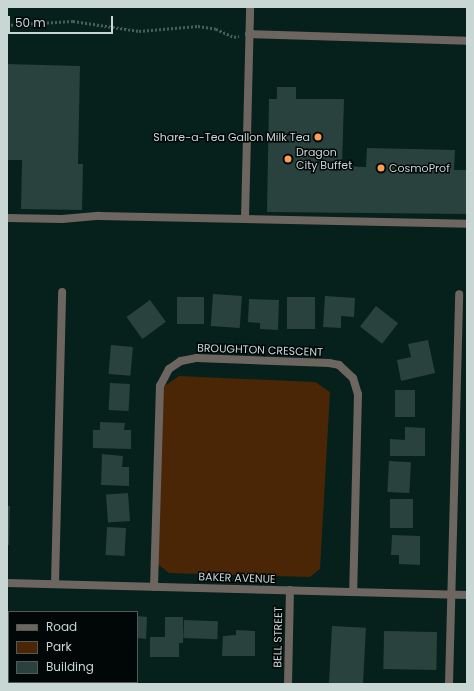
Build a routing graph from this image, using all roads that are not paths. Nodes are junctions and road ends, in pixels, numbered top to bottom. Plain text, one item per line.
1 (250, 7) edge
2 (249, 34) junction
3 (467, 41) edge
4 (7, 218) edge
5 (245, 218) junction
6 (467, 224) edge
7 (62, 292) dead end
8 (459, 294) dead end
9 (7, 583) edge
10 (56, 584) junction
11 (154, 587) junction
12 (290, 590) junction
13 (353, 592) junction
14 (451, 594) junction
15 (467, 595) edge
16 (288, 684) edge
17 (449, 684) edge

1 - 2 street
2 - 3 street
2 - 5 street
4 - 5 street
5 - 6 street
7 - 10 street
8 - 14 street
9 - 10 street, BAKER AVENUE
10 - 11 street, BAKER AVENUE
11 - 12 street, BAKER AVENUE
11 - 13 street, BROUGHTON CRESCENT
12 - 13 street, BAKER AVENUE
12 - 16 street, BELL STREET
13 - 14 street, BAKER AVENUE
14 - 15 street, BAKER AVENUE
14 - 17 street

